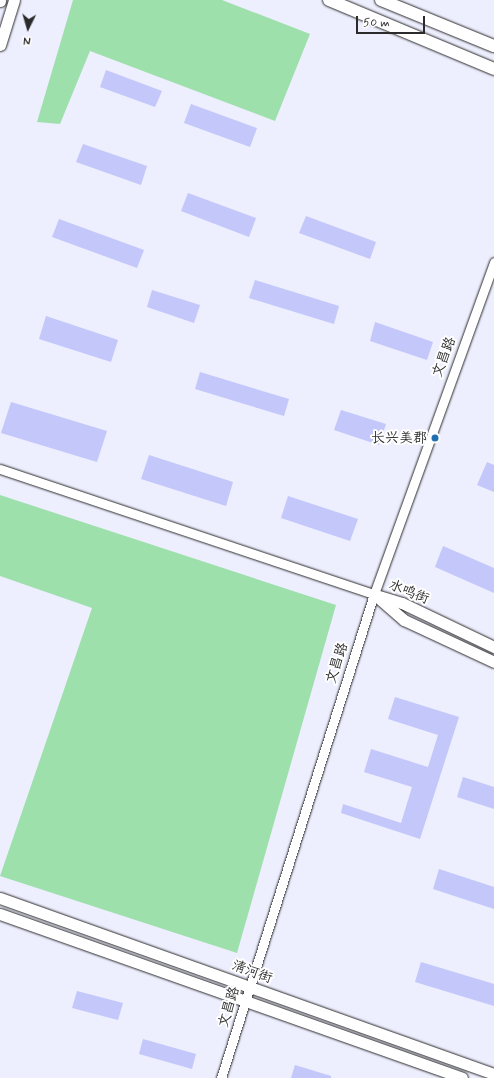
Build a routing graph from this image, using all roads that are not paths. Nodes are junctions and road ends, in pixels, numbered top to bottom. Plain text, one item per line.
1 (14, 0) edge
2 (329, 0) edge
3 (381, 0) edge
4 (0, 45) edge
5 (494, 46) edge
6 (494, 69) edge
7 (494, 262) edge
8 (0, 469) edge
9 (374, 594) junction
10 (494, 647) edge
11 (494, 662) edge
12 (0, 898) edge
13 (0, 914) edge
14 (250, 987) junction
15 (245, 1003) junction
16 (494, 1074) edge
17 (221, 1078) edge
18 (462, 1078) edge

1 - 4 main road
2 - 6 main road
3 - 5 main road
7 - 9 street, 文昌路
8 - 9 street
9 - 10 main road, 水鸣街
9 - 11 main road, 水鸣街
9 - 14 street, 文昌路
12 - 14 main road, 清河街
13 - 15 main road
14 - 15 street, 文昌路
14 - 16 main road, 清河街
15 - 17 street, 文昌路
15 - 18 main road

